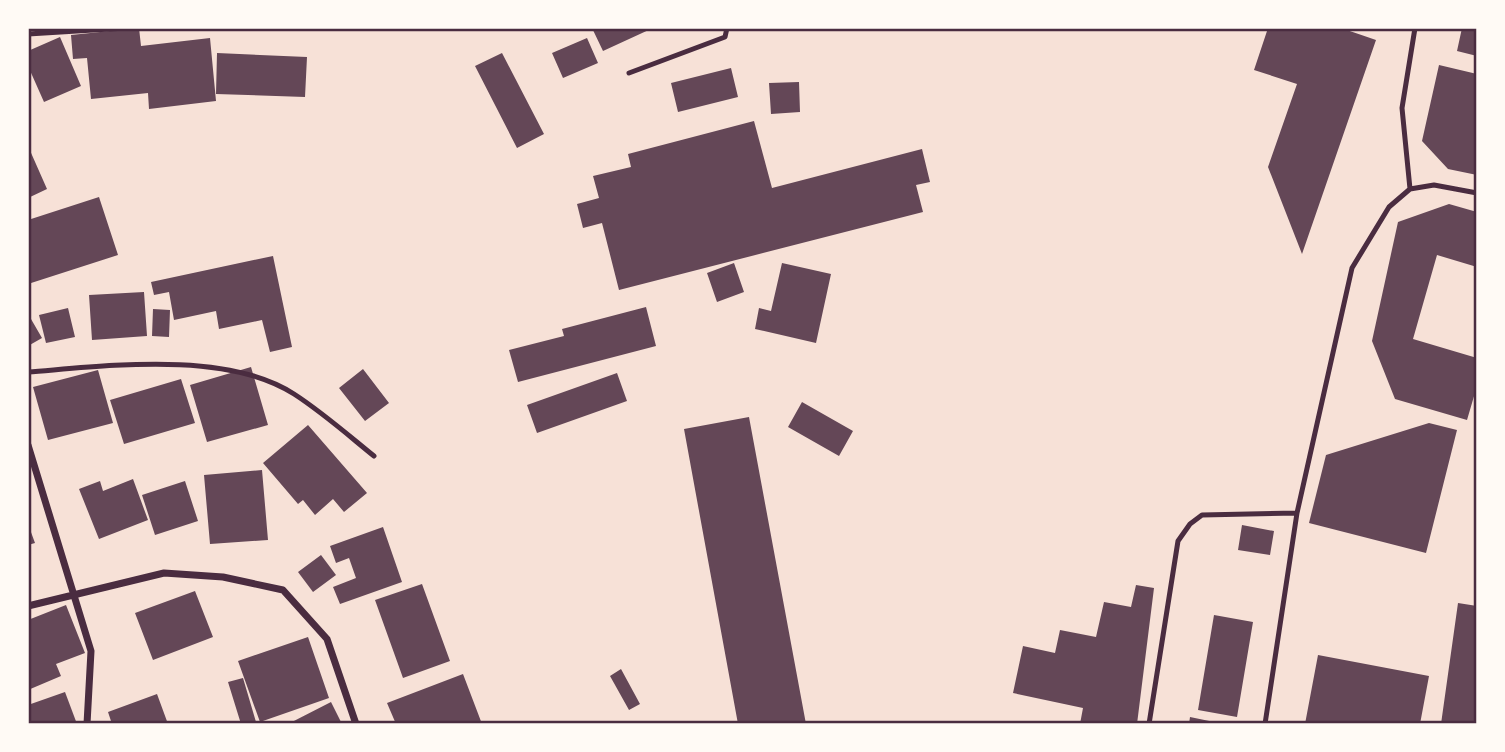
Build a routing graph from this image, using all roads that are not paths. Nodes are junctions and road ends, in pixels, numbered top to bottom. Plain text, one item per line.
1 (126, 28) edge
2 (727, 28) edge
3 (1415, 28) edge
4 (28, 34) edge
5 (629, 73) dead end
6 (1410, 189) junction
7 (1477, 193) edge
8 (28, 372) edge
9 (28, 445) edge
10 (374, 456) dead end
11 (1297, 513) junction
12 (74, 593) junction
13 (28, 606) edge
14 (87, 724) edge
15 (356, 724) edge
16 (1149, 724) edge
17 (1265, 724) edge

1 - 4 lane
2 - 5 lane
3 - 6 lane
6 - 7 lane
6 - 11 lane
8 - 10 lane
9 - 12 street
11 - 16 lane
11 - 17 lane
12 - 13 street
12 - 14 street
12 - 15 street

